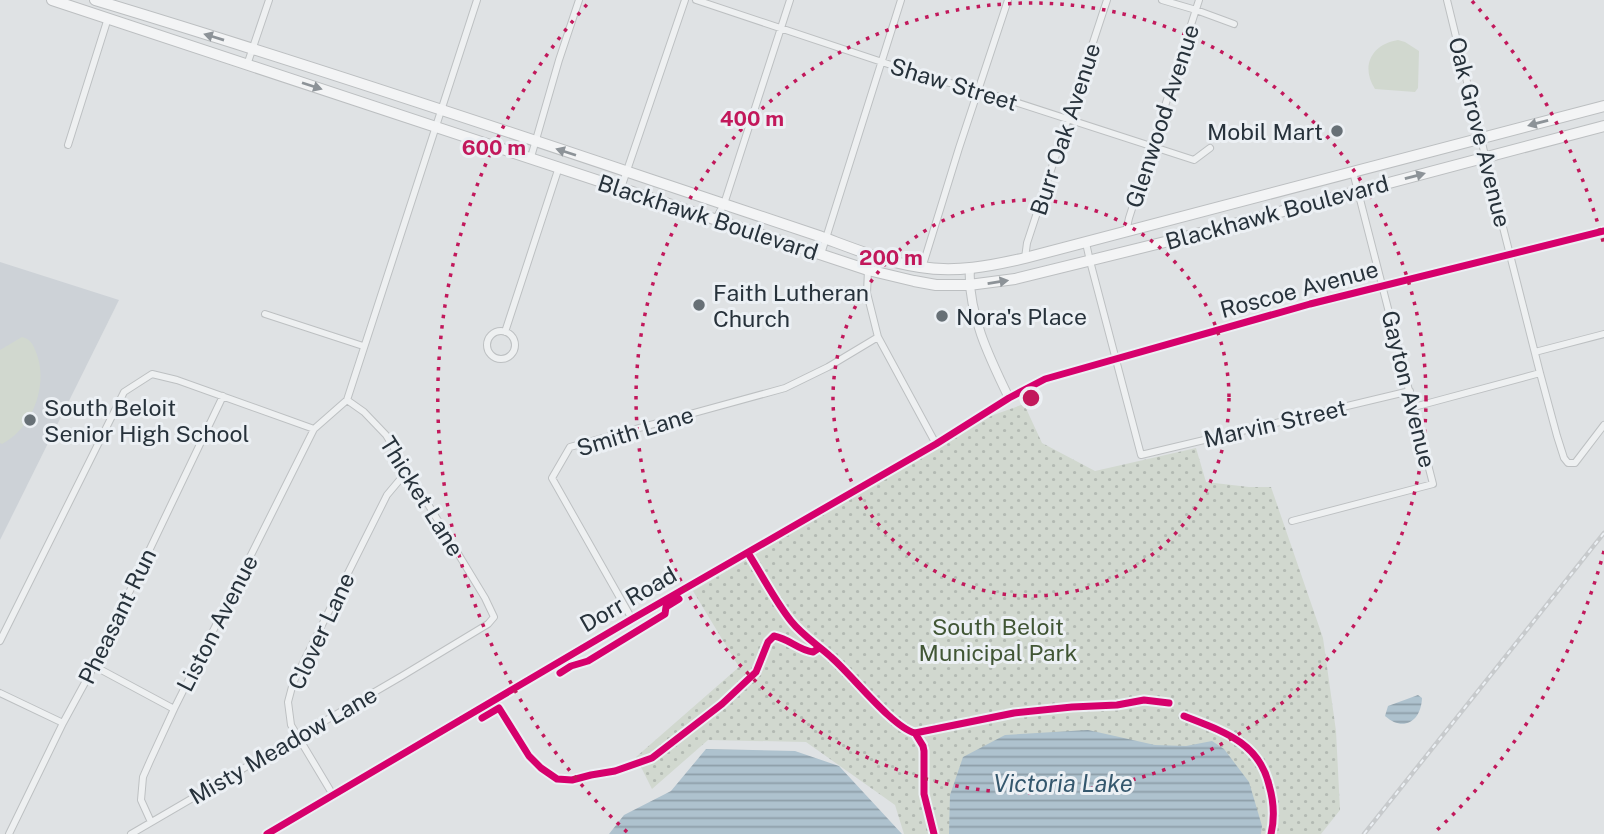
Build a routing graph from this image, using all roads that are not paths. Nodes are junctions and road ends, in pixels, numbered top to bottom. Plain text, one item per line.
1 (95, 0) edge
2 (269, 0) edge
3 (477, 0) edge
4 (579, 0) edge
5 (685, 0) edge
6 (696, 0) edge
7 (790, 0) edge
8 (901, 0) edge
9 (1008, 0) edge
10 (1107, 0) edge
11 (1162, 0) edge
12 (1199, 0) edge
13 (1447, 0) edge
14 (58, 1) edge
15 (1196, 10) junction
16 (108, 18) junction
17 (1234, 24) dead end
18 (781, 28) junction
19 (253, 49) junction
20 (881, 61) junction
21 (247, 65) junction
22 (978, 90) junction
23 (1604, 106) edge
24 (442, 111) junction
25 (1068, 119) junction
26 (1604, 126) edge
27 (436, 127) junction
28 (1482, 138) junction
29 (535, 142) junction
30 (68, 145) dead end
31 (1152, 147) junction
32 (1210, 148) dead end
33 (531, 157) junction
34 (1485, 158) junction
35 (559, 167) junction
36 (626, 172) junction
37 (1353, 172) junction
38 (621, 188) junction
39 (1357, 191) junction
40 (724, 204) junction
41 (716, 219) junction
42 (1604, 231) edge
43 (1126, 232) junction
44 (825, 239) junction
45 (1086, 243) junction
46 (821, 254) junction
47 (1510, 255) junction
48 (1025, 258) junction
49 (1090, 261) junction
50 (922, 268) junction
51 (970, 268) junction
52 (868, 270) junction
53 (969, 285) junction
54 (1383, 286) junction
55 (265, 314) dead end
56 (505, 332) junction
57 (1604, 334) edge
58 (878, 337) junction
59 (363, 346) junction
60 (1535, 352) junction
61 (1116, 359) junction
62 (1540, 373) junction
63 (1410, 391) junction
64 (223, 396) junction
65 (1009, 398) junction
66 (347, 400) junction
67 (1414, 407) junction
68 (1604, 425) edge
69 (314, 429) junction
70 (936, 444) junction
71 (408, 470) junction
72 (1292, 521) dead end
73 (632, 619) junction
74 (0, 641) edge
75 (435, 656) joint
76 (94, 666) junction
77 (0, 693) edge
78 (174, 709) junction
79 (63, 723) junction
80 (299, 737) junction
81 (333, 795) junction
82 (151, 822) junction
83 (9, 834) edge
84 (131, 834) edge
85 (267, 834) edge

19 -> 1 main road, Blackhawk Boulevard
2 - 19 street
3 - 24 street
4 - 29 street
5 - 36 street
6 - 18 street, Shaw Street
7 - 18 street
8 - 20 street
9 - 22 street
10 - 25 street, Burr Oak Avenue
11 - 15 street
12 - 15 street, Glenwood Avenue
13 - 28 street, Oak Grove Avenue
14 - 16 main road, Blackhawk Boulevard
15 - 17 street
15 - 31 street, Glenwood Avenue
16 - 21 main road, Blackhawk Boulevard
16 - 30 street
18 - 20 street, Shaw Street
18 - 40 street
19 - 21 street
19 - 24 main road, Blackhawk Boulevard
20 - 22 street, Shaw Street
20 - 44 street
21 -> 27 main road, Blackhawk Boulevard
22 - 25 street, Shaw Street
22 - 50 street
23 -> 28 main road, Blackhawk Boulevard
24 - 27 street
24 - 29 main road, Blackhawk Boulevard
25 - 31 street, Shaw Street
25 - 48 street, Burr Oak Avenue
26 - 34 main road, Blackhawk Boulevard
27 - 33 main road, Blackhawk Boulevard
27 - 59 street
28 - 34 street, Oak Grove Avenue
28 - 37 main road, Blackhawk Boulevard
29 - 33 street
36 -> 29 main road, Blackhawk Boulevard
31 - 32 street, Shaw Street
31 - 43 street, Glenwood Avenue
33 - 35 main road, Blackhawk Boulevard
39 -> 34 main road, Blackhawk Boulevard
34 - 47 street, Oak Grove Avenue
35 - 38 main road, Blackhawk Boulevard
35 - 56 street
36 - 38 street
36 - 40 main road, Blackhawk Boulevard
37 - 39 street, Gayton Avenue
37 - 43 main road, Blackhawk Boulevard
38 - 41 main road, Blackhawk Boulevard
39 - 49 main road, Blackhawk Boulevard
39 - 54 street, Gayton Avenue
40 - 41 street
40 - 44 main road, Blackhawk Boulevard
41 - 46 main road, Blackhawk Boulevard
42 - 47 street, Roscoe Avenue
43 - 45 main road, Blackhawk Boulevard
44 - 46 street
44 - 50 main road, Blackhawk Boulevard
45 - 48 main road, Blackhawk Boulevard
45 - 49 street
46 - 52 main road, Blackhawk Boulevard
47 - 54 street, Roscoe Avenue
47 - 60 street, Oak Grove Avenue
48 - 51 main road, Blackhawk Boulevard
53 -> 49 main road, Blackhawk Boulevard
49 - 61 street
50 - 51 main road, Blackhawk Boulevard
51 - 53 street
52 - 53 main road, Blackhawk Boulevard
52 - 58 street
53 - 65 street
54 - 61 street, Roscoe Avenue
54 - 63 street, Gayton Avenue
55 - 59 street
56 - 56 street
57 - 60 street
58 - 70 street
58 - 73 street, Smith Lane
59 - 66 street
60 - 62 street, Oak Grove Avenue
61 - 63 street, Marvin Street
61 - 65 street, Roscoe Avenue
62 - 67 street
62 - 68 street, Oak Grove Avenue
63 - 67 street, Gayton Avenue
64 - 69 street
64 - 74 street
64 - 76 street, Pheasant Run
65 - 70 street, Dorr Road
66 - 69 street
66 - 71 street, Thicket Lane
67 - 72 street, Gayton Avenue
69 - 78 street, Liston Avenue
70 - 73 street, Dorr Road
71 - 75 street, Thicket Lane
71 - 80 street, Clover Lane
73 - 81 street, Dorr Road
75 - 80 street, Misty Meadow Lane
76 - 78 street
76 - 79 street, Pheasant Run
77 - 79 street
78 - 82 street, Liston Avenue
79 - 83 street, Pheasant Run
80 - 81 street, Clover Lane
80 - 82 street, Misty Meadow Lane
81 - 85 street, Dorr Road
82 - 84 street, Misty Meadow Lane

